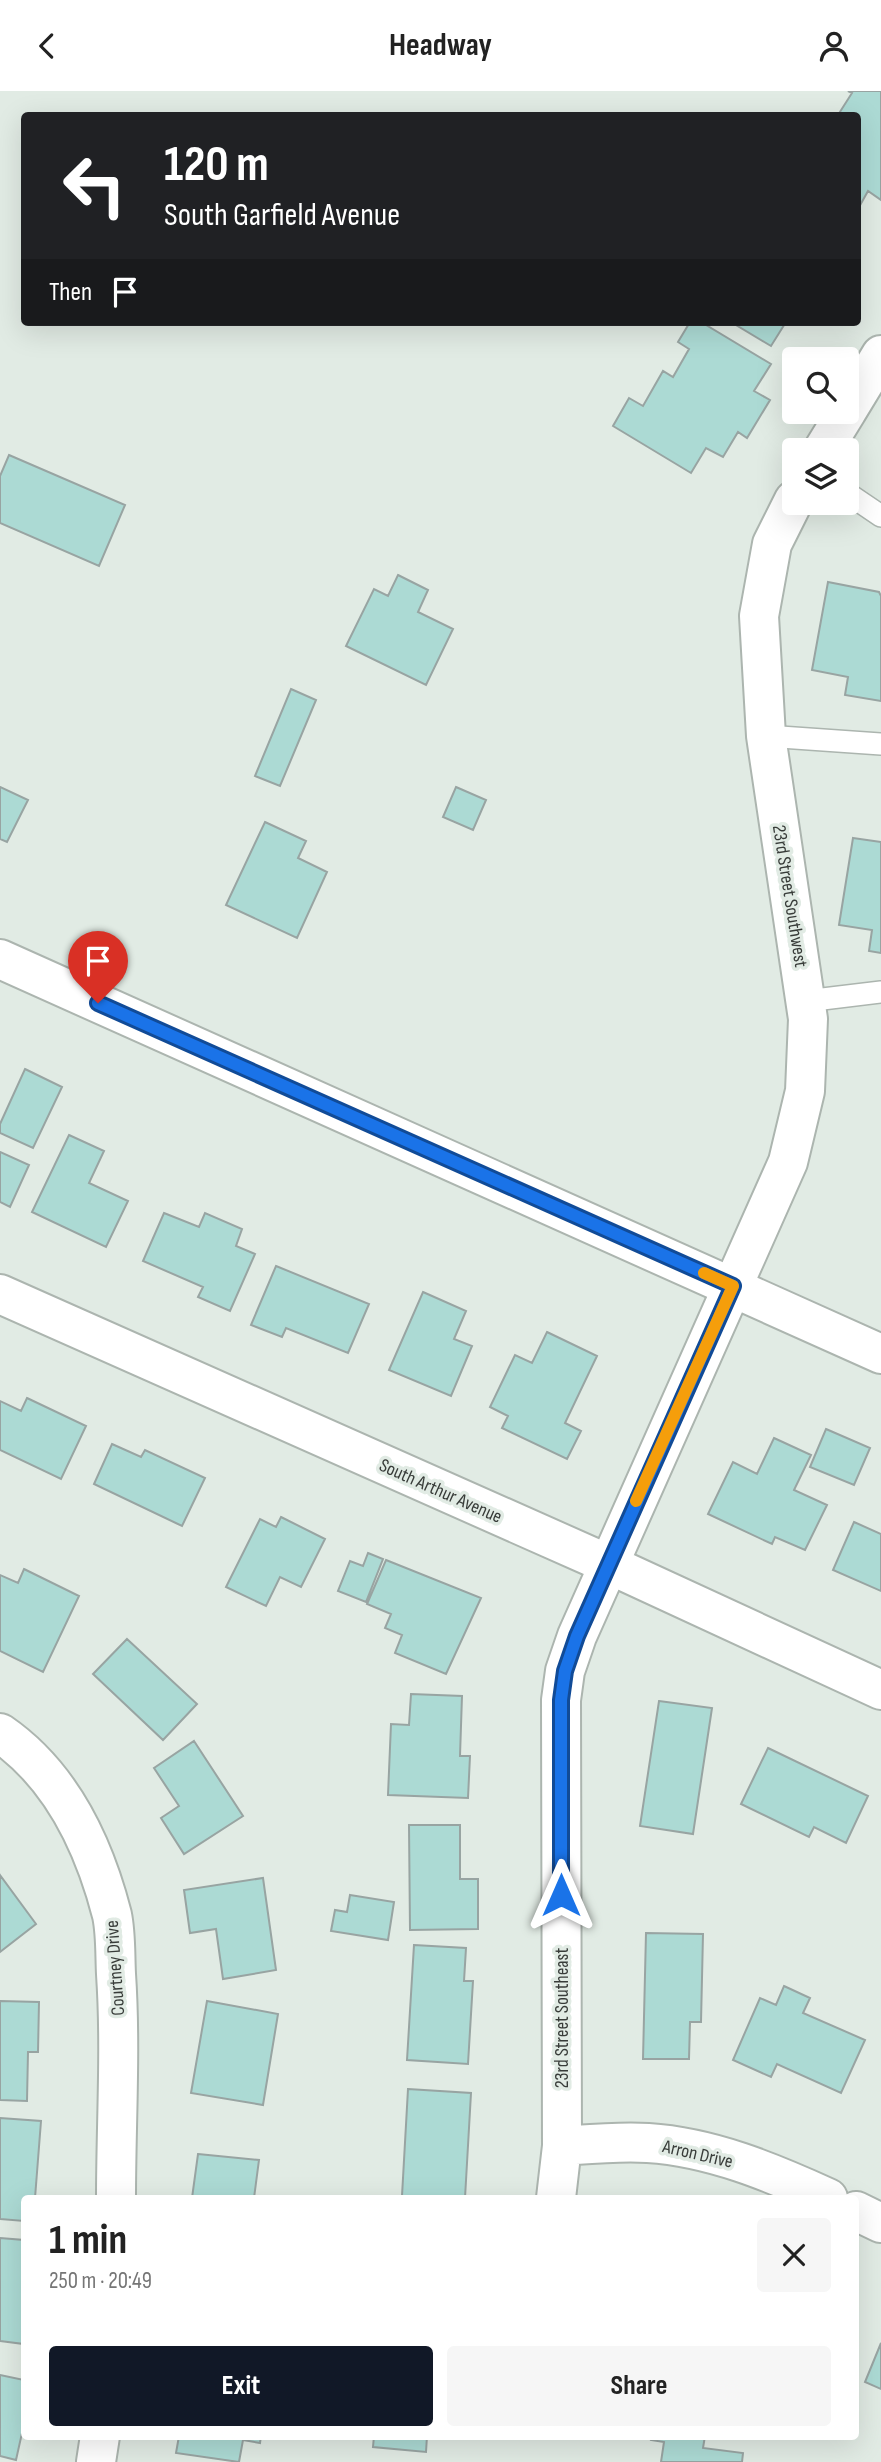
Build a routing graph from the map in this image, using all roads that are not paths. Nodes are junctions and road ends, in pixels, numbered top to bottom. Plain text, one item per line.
1 (881, 355) edge
2 (859, 391) edge
3 (859, 501) edge
4 (786, 515) edge
5 (881, 516) edge
6 (766, 736) junction
7 (881, 744) edge
8 (0, 959) edge
9 (881, 992) edge
10 (806, 1001) junction
11 (733, 1286) junction
12 (0, 1294) edge
13 (881, 1354) edge
14 (608, 1564) junction
15 (881, 1690) edge
16 (0, 1733) edge
17 (562, 2145) junction
18 (116, 2195) edge
19 (556, 2195) edge
20 (822, 2195) edge
21 (859, 2212) edge
22 (881, 2223) edge
23 (99, 2440) edge
24 (96, 2462) edge

1 - 2 street
3 - 5 lane
4 - 6 street, 23rd Street Southwest
6 - 7 lane
6 - 10 street, 23rd Street Southwest
8 - 11 street
9 - 10 lane
10 - 11 street, 23rd Street Southwest
11 - 13 street
11 - 14 street, 23rd Street Southeast
12 - 14 street, South Arthur Avenue
14 - 15 street, South Arthur Avenue
14 - 17 street, 23rd Street Southeast
16 - 18 street, Courtney Drive
17 - 19 street, 23rd Street Southeast
17 - 20 street, Arron Drive
21 - 22 street
23 - 24 street

